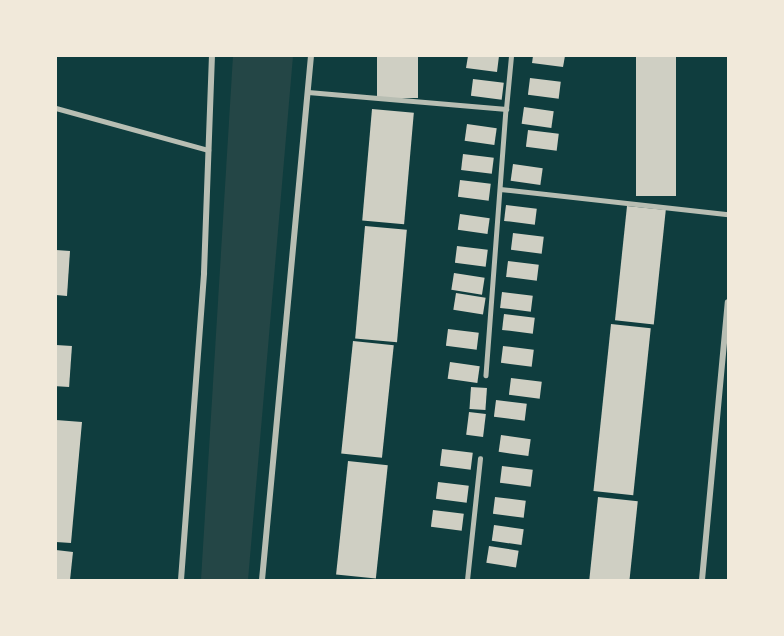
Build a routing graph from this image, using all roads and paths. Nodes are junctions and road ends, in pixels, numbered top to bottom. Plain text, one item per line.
1 (212, 56) edge
2 (311, 56) edge
3 (511, 56) edge
4 (308, 92) junction
5 (56, 108) edge
6 (506, 109) junction
7 (208, 150) junction
8 (500, 189) junction
9 (729, 214) edge
10 (729, 302) edge
11 (486, 375) dead end
12 (480, 459) dead end
13 (181, 580) edge
14 (262, 580) edge
15 (467, 580) edge
16 (702, 580) edge

1 - 7 street
2 - 4 street
3 - 6 lane
4 - 6 lane
4 - 14 street
5 - 7 lane
6 - 8 lane
7 - 13 street
8 - 9 lane
8 - 11 lane
10 - 16 street
12 - 15 lane

